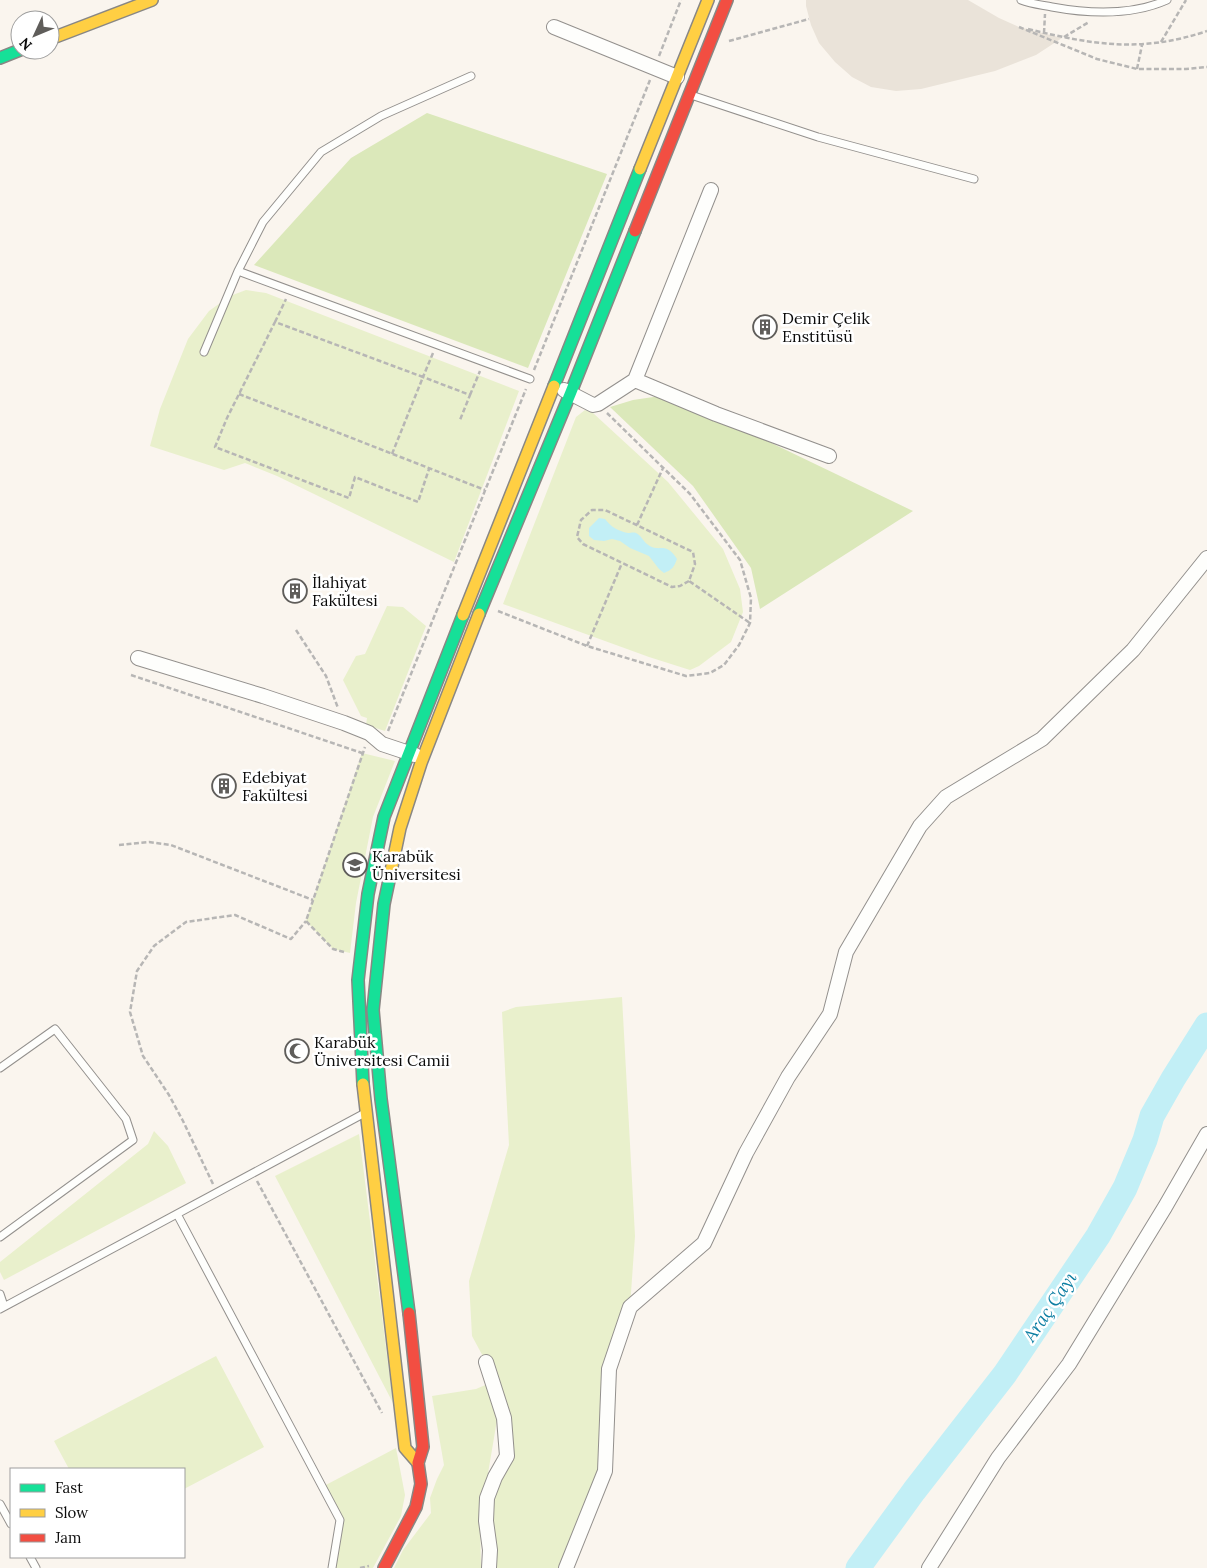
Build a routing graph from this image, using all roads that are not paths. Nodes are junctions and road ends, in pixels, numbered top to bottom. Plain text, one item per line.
1 (152, 0) edge
2 (708, 0) edge
3 (727, 0) edge
4 (1021, 0) edge
5 (1167, 0) edge
6 (554, 27) dead end
7 (60, 35) edge
8 (471, 76) dead end
9 (677, 77) junction
10 (689, 95) junction
11 (974, 179) dead end
12 (711, 190) dead end
13 (238, 271) junction
14 (204, 352) dead end
15 (530, 379) dead end
16 (635, 380) junction
17 (554, 386) junction
18 (571, 392) junction
19 (828, 456) dead end
20 (1207, 558) edge
21 (138, 658) dead end
22 (409, 752) junction
23 (423, 757) junction
24 (0, 1068) edge
25 (366, 1113) junction
26 (1207, 1134) edge
27 (177, 1214) junction
28 (0, 1237) edge
29 (0, 1294) edge
30 (2, 1307) edge
31 (486, 1362) dead end
32 (418, 1463) junction
33 (0, 1504) edge
34 (10, 1522) edge
35 (332, 1568) edge
36 (384, 1568) edge
37 (490, 1568) edge
38 (566, 1568) edge
39 (929, 1568) edge

1 - 7 main road
2 - 9 main road
3 - 10 main road
4 - 5 lane
6 - 9 street
8 - 13 lane
9 - 17 main road
10 - 11 lane
10 - 18 main road
12 - 16 street
13 - 14 lane
13 - 15 lane
16 - 18 street
16 - 19 street
17 - 18 street
17 - 22 main road
18 - 23 main road
20 - 38 street
21 - 22 street
22 - 23 street
22 - 25 main road
23 - 32 main road
24 - 28 lane
25 - 27 lane
25 - 32 main road
26 - 39 street
27 - 30 lane
27 - 35 lane
29 - 30 lane
31 - 37 street
32 - 36 main road
33 - 34 lane

